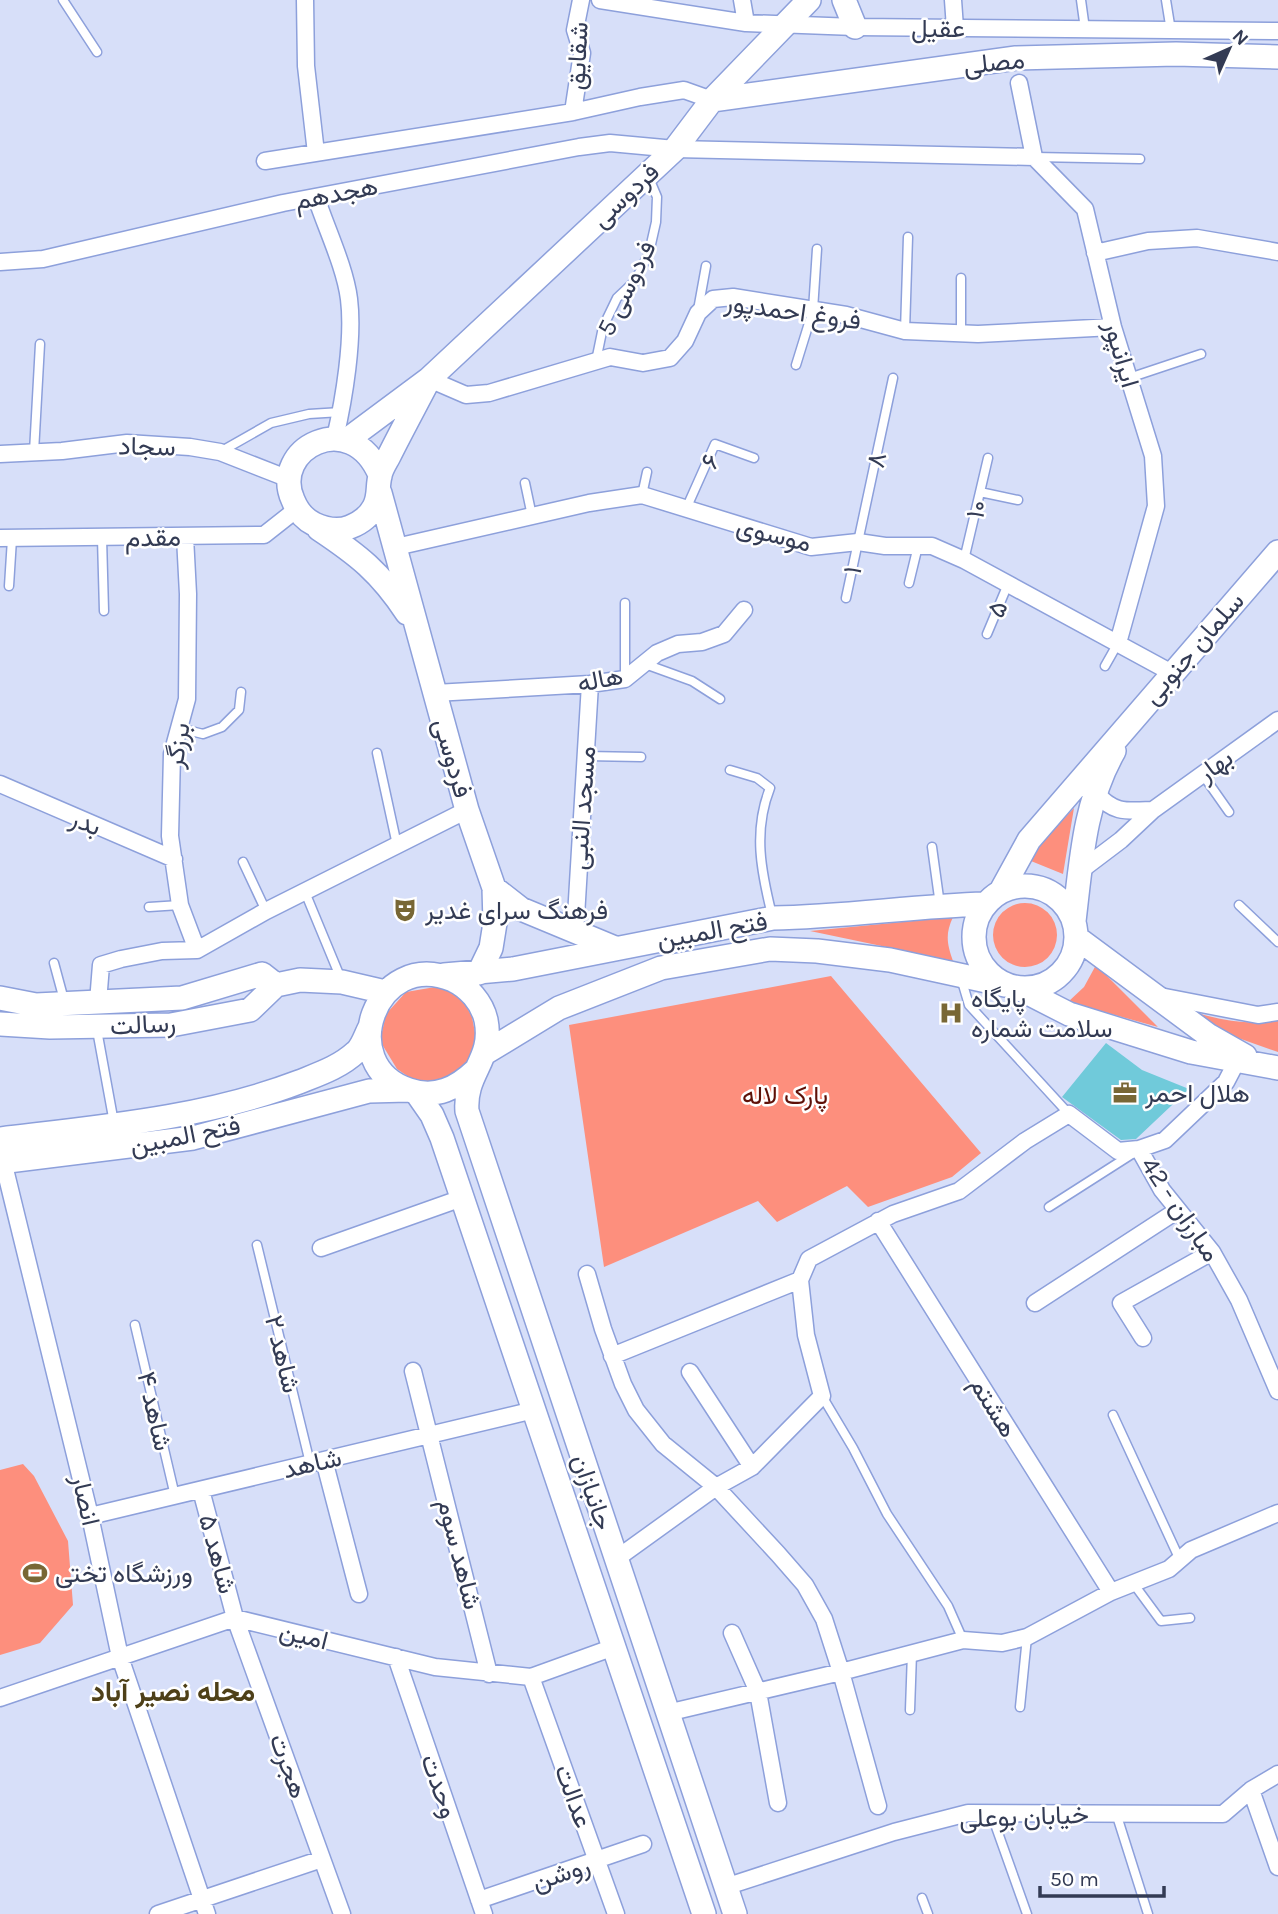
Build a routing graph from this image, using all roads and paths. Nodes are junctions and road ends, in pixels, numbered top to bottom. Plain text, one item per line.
1 (63, 0) edge
2 (305, 0) edge
3 (581, 0) edge
4 (600, 0) edge
5 (742, 0) edge
6 (808, 0) edge
7 (844, 0) edge
8 (953, 0) edge
9 (1081, 0) edge
10 (1166, 0) edge
11 (746, 23) junction
12 (786, 23) junction
13 (855, 27) junction
14 (956, 28) junction
15 (1085, 29) junction
16 (1171, 31) junction
17 (1278, 31) edge
18 (97, 52) dead end
19 (1278, 57) edge
20 (1019, 83) dead end
21 (712, 100) junction
22 (573, 113) junction
23 (675, 149) junction
24 (316, 153) junction
25 (1034, 157) junction
26 (1140, 159) dead end
27 (265, 161) dead end
28 (648, 175) junction
29 (316, 197) junction
30 (908, 237) dead end
31 (817, 249) dead end
32 (1096, 253) junction
33 (1278, 253) edge
34 (0, 262) edge
35 (706, 266) dead end
36 (961, 278) dead end
37 (813, 310) junction
38 (698, 313) junction
39 (1113, 327) junction
40 (905, 331) junction
41 (961, 333) junction
42 (40, 344) dead end
43 (1201, 354) dead end
44 (596, 361) junction
45 (796, 365) dead end
46 (893, 378) dead end
47 (1129, 378) junction
48 (429, 379) junction
49 (341, 412) junction
50 (341, 439) junction
51 (34, 452) junction
52 (220, 452) junction
53 (0, 454) edge
54 (754, 458) dead end
55 (988, 458) dead end
56 (647, 472) dead end
57 (289, 479) junction
58 (525, 483) dead end
59 (380, 484) junction
60 (980, 492) junction
61 (642, 495) junction
62 (1018, 500) dead end
63 (686, 509) junction
64 (303, 516) junction
65 (532, 516) junction
66 (185, 537) junction
67 (102, 538) junction
68 (6, 539) edge
69 (858, 542) junction
70 (918, 546) junction
71 (396, 547) junction
72 (1278, 552) edge
73 (964, 560) junction
74 (909, 583) dead end
75 (1008, 584) junction
76 (9, 586) dead end
77 (846, 598) dead end
78 (625, 603) dead end
79 (744, 610) dead end
80 (104, 611) dead end
81 (416, 627) junction
82 (987, 634) dead end
83 (1118, 643) junction
84 (645, 664) junction
85 (1105, 666) dead end
86 (1172, 673) junction
87 (625, 679) junction
88 (590, 684) junction
89 (241, 692) dead end
90 (435, 693) junction
91 (720, 699) dead end
92 (1137, 712) junction
93 (1278, 720) edge
94 (179, 728) junction
95 (377, 753) dead end
96 (586, 756) junction
97 (641, 757) dead end
98 (730, 770) dead end
99 (1203, 775) junction
100 (0, 784) edge
101 (1096, 793) junction
102 (467, 810) junction
103 (1153, 810) junction
104 (1230, 813) dead end
105 (397, 845) junction
106 (932, 847) dead end
107 (174, 859) junction
108 (243, 862) dead end
109 (1080, 871) junction
110 (494, 888) junction
111 (305, 891) junction
112 (993, 898) junction
113 (180, 905) junction
114 (940, 905) junction
115 (1239, 905) dead end
116 (149, 907) dead end
117 (266, 911) junction
118 (773, 918) junction
119 (1076, 929) junction
120 (575, 933) junction
121 (1278, 942) edge
122 (615, 948) junction
123 (197, 950) junction
124 (54, 963) dead end
125 (479, 973) junction
126 (959, 973) junction
127 (442, 976) junction
128 (342, 982) junction
129 (276, 985) junction
130 (1012, 987) junction
131 (385, 992) junction
132 (1157, 995) junction
133 (0, 998) edge
134 (98, 1002) junction
135 (65, 1003) junction
136 (1278, 1012) edge
137 (0, 1024) edge
138 (96, 1026) junction
139 (369, 1029) junction
140 (1237, 1061) junction
141 (481, 1062) junction
142 (1271, 1067) edge
143 (412, 1091) junction
144 (1069, 1114) junction
145 (114, 1124) junction
146 (476, 1136) junction
147 (443, 1142) junction
148 (1139, 1149) junction
149 (1, 1154) edge
150 (462, 1198) junction
151 (1049, 1207) dead end
152 (1178, 1210) junction
153 (878, 1222) junction
154 (257, 1245) dead end
155 (321, 1248) dead end
156 (1212, 1252) junction
157 (587, 1275) dead end
158 (800, 1280) junction
159 (1035, 1303) dead end
160 (135, 1325) dead end
161 (1143, 1338) dead end
162 (612, 1356) junction
163 (413, 1371) dead end
164 (690, 1372) dead end
165 (1278, 1391) edge
166 (822, 1396) junction
167 (534, 1410) junction
168 (1113, 1415) dead end
169 (430, 1434) junction
170 (317, 1462) junction
171 (752, 1467) junction
172 (716, 1487) junction
173 (201, 1489) junction
174 (175, 1496) junction
175 (1278, 1513) edge
176 (90, 1516) junction
177 (616, 1559) junction
178 (1180, 1560) junction
179 (1133, 1583) junction
180 (1111, 1592) junction
181 (359, 1594) dead end
182 (235, 1618) junction
183 (1190, 1618) dead end
184 (732, 1633) dead end
185 (1027, 1637) junction
186 (962, 1640) junction
187 (614, 1647) junction
188 (912, 1653) junction
189 (120, 1657) junction
190 (396, 1657) junction
191 (841, 1672) junction
192 (489, 1674) junction
193 (531, 1677) junction
194 (758, 1692) junction
195 (0, 1698) edge
196 (1020, 1707) dead end
197 (911, 1710) dead end
198 (667, 1713) junction
199 (1278, 1774) edge
200 (1251, 1790) junction
201 (778, 1803) dead end
202 (878, 1806) dead end
203 (991, 1813) junction
204 (1116, 1813) junction
205 (643, 1844) dead end
206 (322, 1859) junction
207 (597, 1861) junction
208 (1278, 1867) edge
209 (725, 1887) junction
210 (922, 1898) dead end
211 (204, 1907) edge
212 (481, 1907) edge
213 (158, 1914) edge
214 (342, 1914) edge
215 (616, 1914) edge
216 (704, 1914) edge
217 (735, 1914) edge
218 (928, 1914) edge
219 (1027, 1914) edge
220 (1148, 1914) edge

1 - 18 lane
2 - 24 street
3 - 22 street, شقایق
4 - 11 street, عقیل
5 - 11 street
6 - 12 street, فردوسی
7 - 13 street
8 - 14 street
9 - 15 lane
10 - 16 lane
11 - 12 street, عقیل
12 - 13 street, عقیل
12 - 21 street, فردوسی
13 - 14 street, عقیل
14 - 15 street, عقیل
15 - 16 street, عقیل
16 - 17 street, عقیل
19 - 21 street, مصلی
20 - 25 street
21 - 22 street
21 - 23 street, فردوسی
22 - 24 street
23 - 25 street, هجدهم
23 - 28 street, فردوسی
23 - 29 street, هجدهم
24 - 27 street
25 - 26 lane
25 - 32 street, ایرانپور
28 - 44 lane, 5 فردوسی
28 - 48 street, فردوسی
29 - 34 street, هجدهم
29 - 49 street
30 - 40 lane
31 - 37 lane
32 - 33 street
32 - 39 street, ایرانپور
35 - 38 lane
36 - 41 lane
37 - 38 street, فروغ احمدپور
37 - 40 street, فروغ احمدپور
37 - 45 lane
38 - 44 street, فروغ احمدپور
39 - 41 street, فروغ احمدپور
39 - 47 street, ایرانپور
40 - 41 street, فروغ احمدپور
42 - 51 lane
43 - 47 lane
44 - 48 street, فروغ احمدپور
46 - 69 lane, ۸
47 - 83 street, ایرانپور
48 - 50 street
48 - 59 street
49 - 50 street
49 - 52 lane
50 - 57 street
50 - 59 street
51 - 52 street, سجاد
51 - 53 street, سجاد
52 - 57 street, سجاد
54 - 63 lane, ۶
55 - 60 lane, ۱۰
56 - 61 lane
57 - 64 street
58 - 65 lane
59 - 64 street
59 - 71 street
60 - 62 lane
60 - 73 lane, ۱۰
61 - 63 street, موسوی
61 - 65 street, موسوی
63 - 69 street, موسوی
64 - 66 street, مقدم
64 - 81 street
65 - 71 street, موسوی
66 - 67 street, مقدم
66 - 94 street, برزگر
67 - 68 street, مقدم
67 - 80 lane
68 - 76 lane
69 - 70 street, موسوی
69 - 77 lane, ۱
70 - 73 street, موسوی
70 - 74 lane
71 - 81 street
72 - 86 street, سلمان جنوبی
73 - 75 street, موسوی
75 - 82 lane, ۵
75 - 83 street, موسوی
78 - 87 lane
79 - 84 street, هاله
81 - 90 street, فردوسی
83 - 85 lane
83 - 86 street, موسوی
84 - 87 street, هاله
84 - 91 lane
86 - 92 street, سلمان جنوبی
87 - 88 street, هاله
88 - 90 street, هاله
88 - 96 street, مسجد النبی
89 - 94 lane
90 - 102 street, فردوسی
92 - 101 street
92 - 112 street
93 - 99 street, بهار
94 - 107 street, برزگر
95 - 105 lane
96 - 97 lane
96 - 120 street, مسجد النبی
98 - 118 lane
99 - 103 street, بهار
99 - 104 lane
100 - 107 street, بدر
101 - 103 street
101 - 109 street
102 - 105 street
102 - 110 street, فردوسی
103 - 109 street, بهار
105 - 111 street
106 - 114 lane
107 - 113 street, برزگر
108 - 117 lane
109 - 119 street
110 - 120 street
110 - 125 street, فردوسی
111 - 117 street
111 - 128 lane
112 - 114 street, فتح المبین
112 - 119 street
112 - 130 street
113 - 116 lane
113 - 123 street, برزگر
114 - 118 street, فتح المبین
115 - 121 lane
117 - 123 street
118 - 122 street, فتح المبین
119 - 130 street
119 - 132 street
120 - 122 street
122 - 125 street, فتح المبین
123 - 134 street
124 - 135 lane
125 - 127 street, فتح المبین
126 - 130 street, فتح المبین
126 - 141 street, فتح المبین
126 - 144 lane
127 - 131 street
127 - 141 street
128 - 129 street, رسالت
128 - 131 street, رسالت
129 - 134 street, رسالت
129 - 138 street, رسالت
130 - 140 street
131 - 139 street
132 - 136 street
132 - 142 street
133 - 135 street, رسالت
134 - 135 street, رسالت
137 - 138 street, رسالت
138 - 145 lane
139 - 143 street
139 - 145 street, فتح المبین
140 - 142 street
140 - 148 street, مبارزان - 42
141 - 143 street
141 - 146 street, جانبازان
143 - 147 street, جانبازان
143 - 149 street, فتح المبین
144 - 148 street
144 - 153 street
145 - 149 street, فتح المبین
146 - 147 street
146 - 177 street, جانبازان
147 - 150 street, جانبازان
148 - 151 lane
148 - 152 street, مبارزان - 42
149 - 176 street, انصار
150 - 155 street
150 - 167 street, جانبازان
152 - 156 street, مبارزان - 42
152 - 159 street
153 - 158 street
153 - 180 street, هشتم
154 - 170 lane, شاهد ۲
156 - 161 street
156 - 165 street, مبارزان - 42
157 - 162 street
158 - 162 street
158 - 166 street
160 - 174 lane, شاهد ۴
162 - 172 street
163 - 169 street, شاهد سوم
164 - 171 street
166 - 171 street
166 - 186 lane
167 - 169 street, شاهد
167 - 187 street, جانبازان
168 - 178 lane
169 - 170 street, شاهد
169 - 192 street, شاهد سوم
170 - 173 street, شاهد
170 - 181 street
171 - 172 street
172 - 177 street
172 - 191 street
173 - 174 street, شاهد
173 - 182 street, شاهد ۵
174 - 176 street, شاهد
175 - 178 street
176 - 189 street, انصار
177 - 198 street, جانبازان
178 - 179 street
179 - 180 street
179 - 183 lane
180 - 185 street
182 - 189 street
182 - 190 street, امین
182 - 206 street, هجرت
184 - 194 street
185 - 186 street
185 - 196 lane
186 - 188 street
187 - 193 street, امین
187 - 216 street, جانبازان
188 - 191 street
188 - 197 lane
189 - 195 street
189 - 211 street, انصار
190 - 192 street, امین
190 - 212 street, وحدت
191 - 194 street
191 - 202 street
192 - 193 street, امین
193 - 207 street, عدالت
194 - 198 street
194 - 201 street
198 - 209 street, جانبازان
199 - 200 street, خیابان بوعلی
200 - 204 street, خیابان بوعلی
200 - 208 street
203 - 204 street, خیابان بوعلی
203 - 209 street, خیابان بوعلی
203 - 219 lane
204 - 220 lane
205 - 207 street, روشن
206 - 211 street
206 - 214 street, هجرت
207 - 212 street, روشن
207 - 215 street, عدالت
209 - 217 street, جانبازان
210 - 218 lane
211 - 213 street

